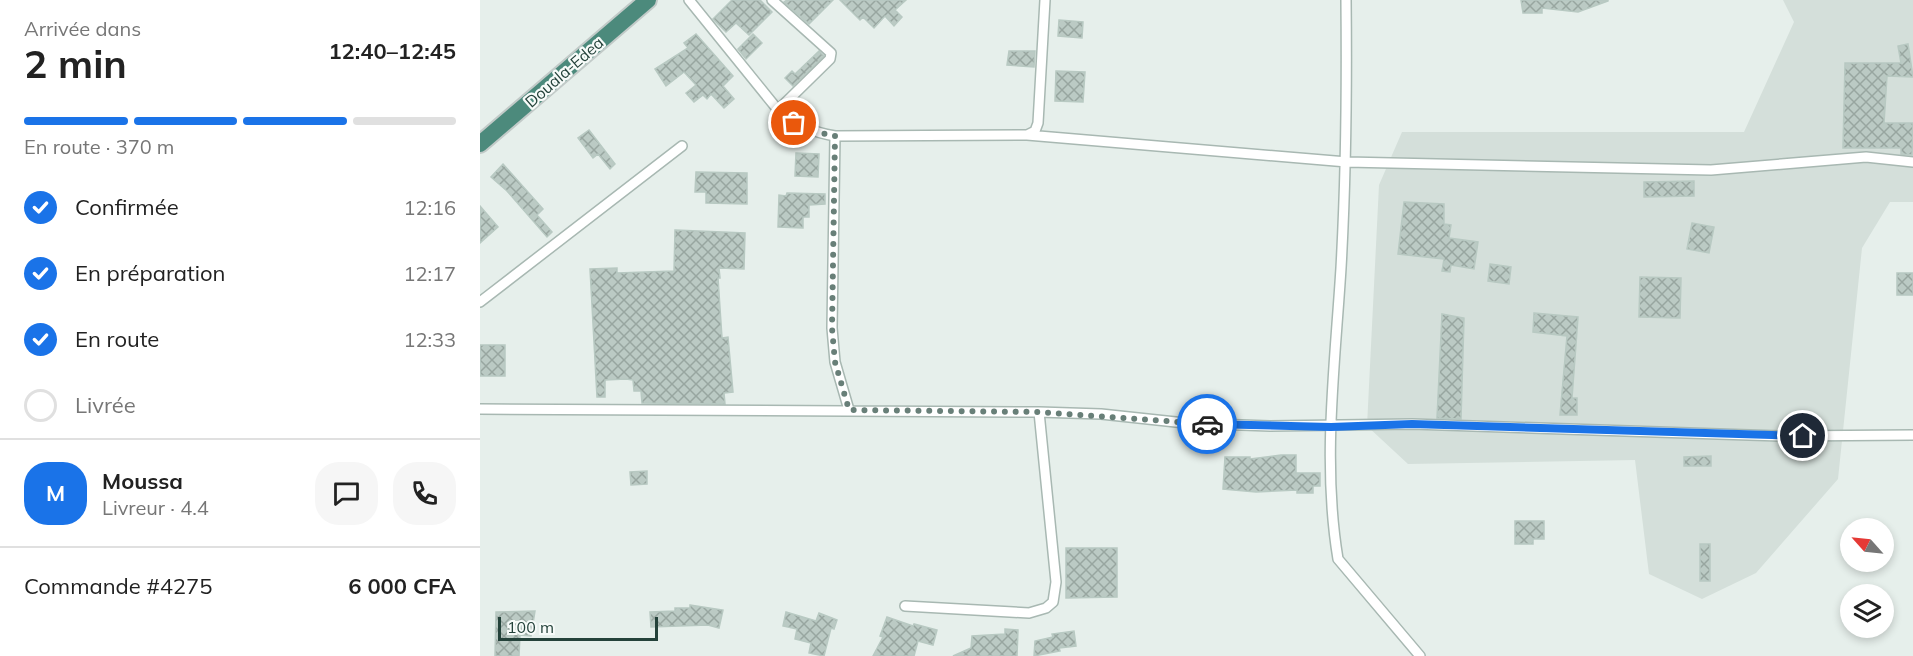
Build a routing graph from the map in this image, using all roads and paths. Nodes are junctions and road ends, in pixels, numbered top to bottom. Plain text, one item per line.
1 (648, 0) edge
2 (689, 0) edge
3 (772, 0) edge
4 (1045, 0) edge
5 (1346, 0) edge
6 (778, 110) junction
7 (1027, 135) junction
8 (835, 136) junction
9 (480, 144) edge
10 (682, 146) dead end
11 (1347, 162) junction
12 (1913, 162) edge
13 (480, 302) edge
14 (480, 409) edge
15 (849, 410) junction
16 (1039, 412) junction
17 (1331, 427) junction
18 (1913, 435) edge
19 (905, 606) dead end
20 (1420, 656) edge

1 - 9 highway, Douala-Edea
2 - 6 street
3 - 6 street
4 - 7 street
5 - 11 street
6 - 8 street
7 - 8 street
7 - 11 street
8 - 15 street
10 - 13 street
11 - 12 street
11 - 17 street
14 - 15 street
15 - 16 street
16 - 17 street
16 - 19 street
17 - 18 street
17 - 20 street

